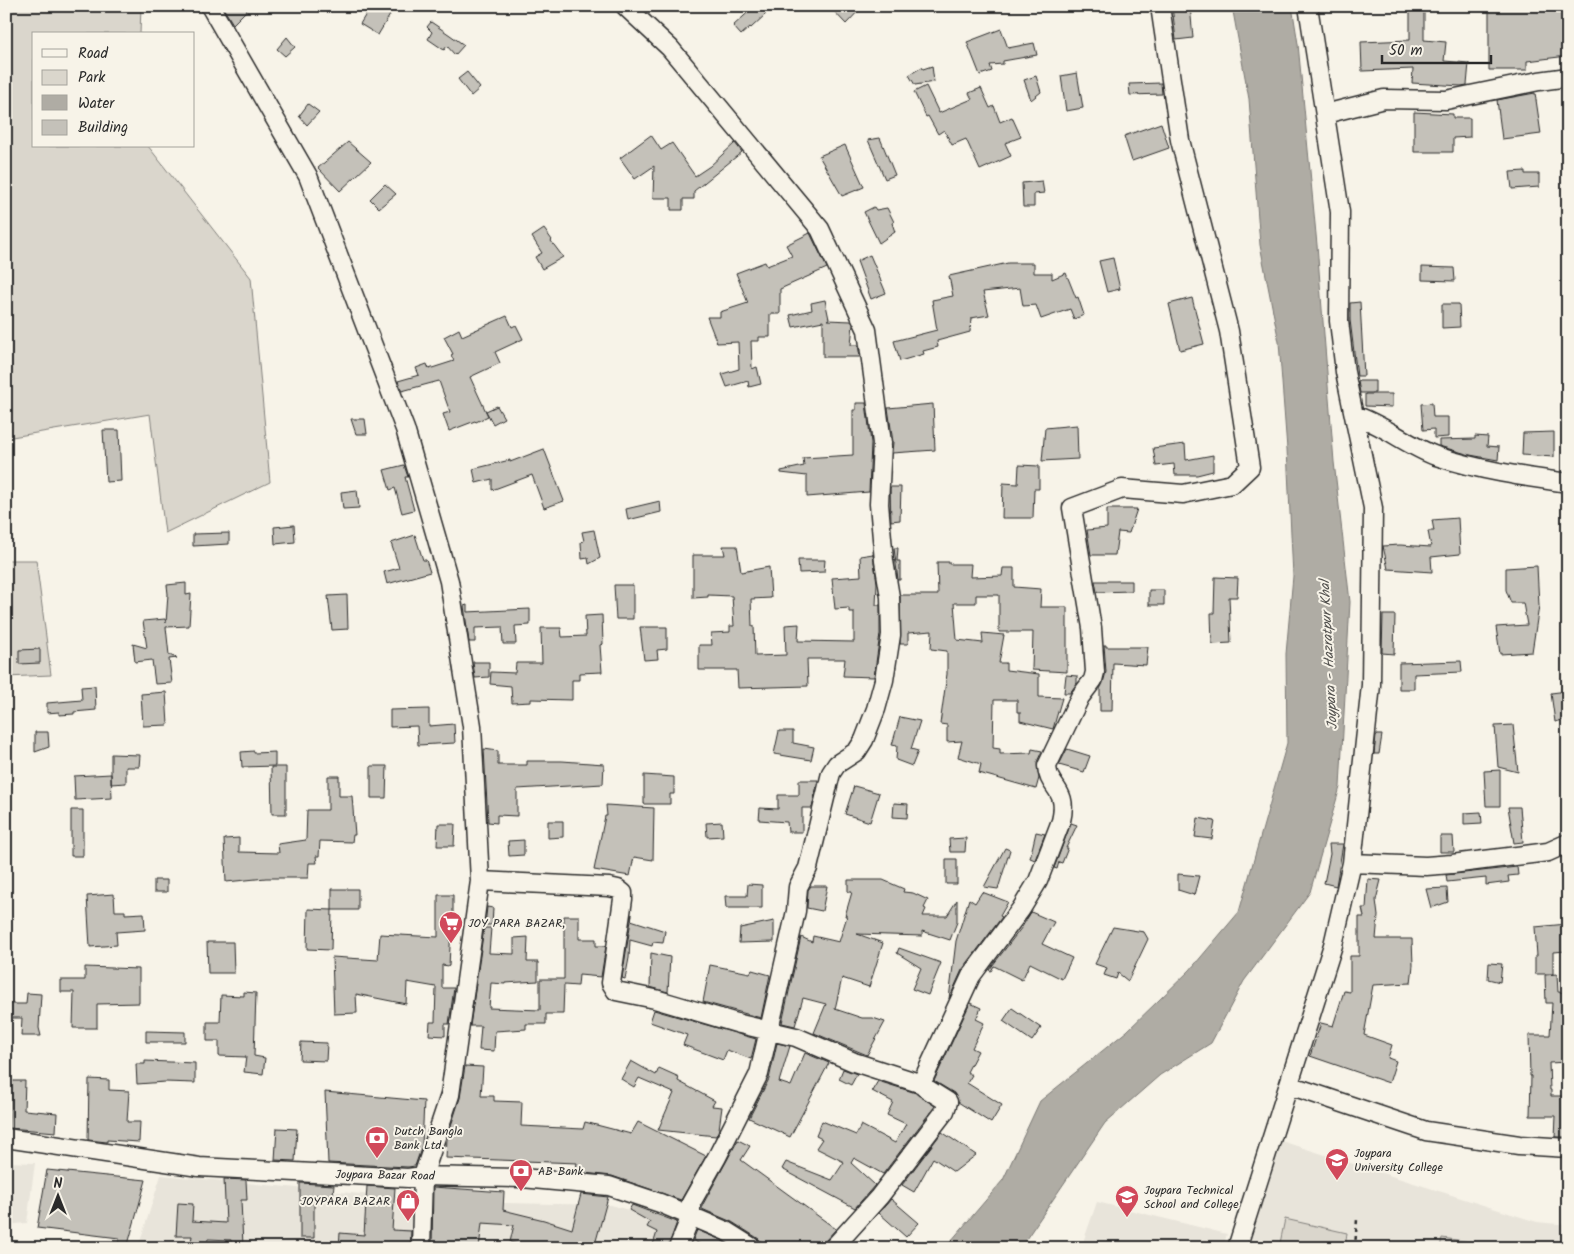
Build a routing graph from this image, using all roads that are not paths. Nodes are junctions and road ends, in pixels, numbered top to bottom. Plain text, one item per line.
1 (210, 6) edge
2 (625, 6) edge
3 (1160, 6) edge
4 (1308, 6) edge
5 (1568, 78) edge
6 (1325, 114) junction
7 (1354, 415) junction
8 (1568, 483) edge
9 (1568, 843) edge
10 (1352, 863) junction
11 (480, 881) junction
12 (769, 1030) junction
13 (922, 1084) junction
14 (1289, 1085) junction
15 (6, 1138) edge
16 (1568, 1148) edge
17 (423, 1176) junction
18 (691, 1216) junction
19 (421, 1248) edge
20 (678, 1248) edge
21 (753, 1248) edge
22 (833, 1248) edge
23 (1237, 1248) edge

1 - 11 street
2 - 12 street
3 - 13 street
4 - 6 street
5 - 6 street
6 - 7 street
7 - 8 street
7 - 10 street
9 - 10 street
10 - 14 street
11 - 12 street
11 - 17 street
12 - 13 street
12 - 18 street
13 - 22 street
14 - 16 street
14 - 23 street
15 - 17 street, Joypara Bazar Road
17 - 18 street, Joypara Bazar Road
17 - 19 street
18 - 20 street
18 - 21 street, Joypara Bazar Road

